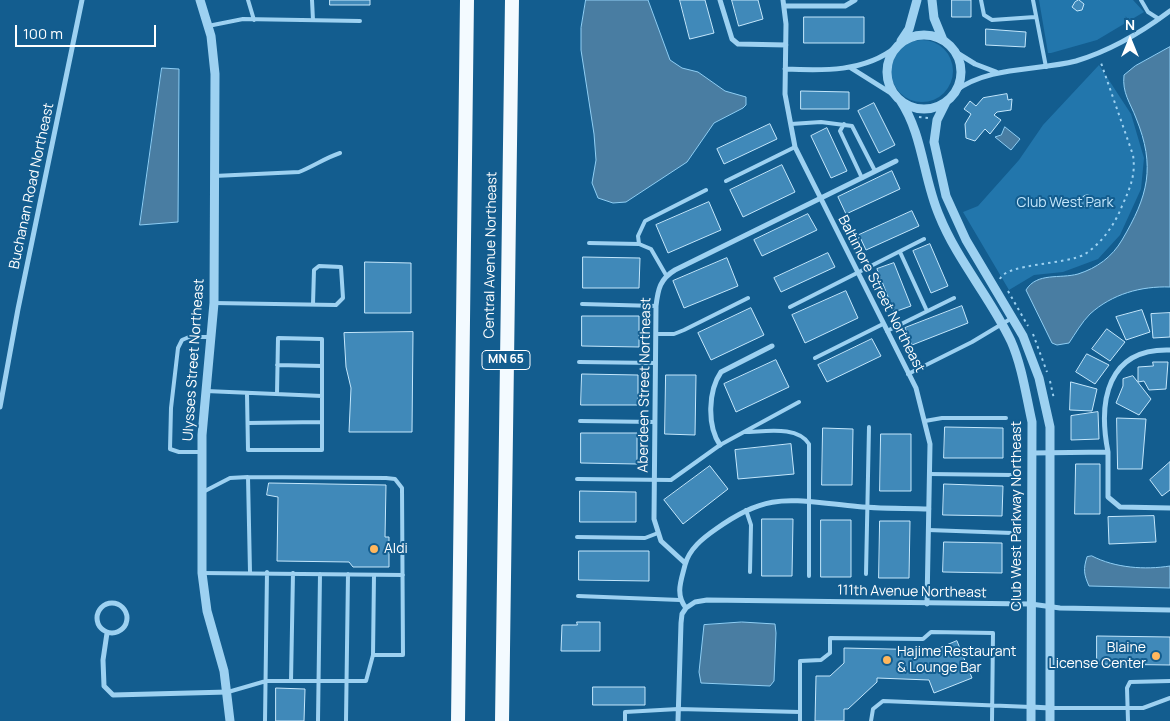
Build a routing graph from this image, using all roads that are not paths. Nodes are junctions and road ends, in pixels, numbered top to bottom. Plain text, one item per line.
1 (82, 0) edge
2 (200, 0) edge
3 (248, 0) edge
4 (312, 0) edge
5 (467, 0) edge
6 (512, 0) edge
7 (720, 0) edge
8 (854, 0) edge
9 (917, 0) edge
10 (932, 0) edge
11 (981, 0) edge
12 (1033, 0) edge
13 (1142, 0) edge
14 (784, 3) edge
15 (1170, 11) edge
16 (1035, 17) junction
17 (1160, 19) junction
18 (254, 20) junction
19 (312, 20) junction
20 (360, 21) dead end
21 (208, 26) junction
22 (943, 40) junction
23 (786, 45) junction
24 (897, 46) junction
25 (954, 51) junction
26 (1046, 67) junction
27 (785, 68) junction
28 (851, 68) junction
29 (996, 73) junction
30 (955, 91) junction
31 (897, 98) junction
32 (946, 102) junction
33 (791, 124) junction
34 (844, 124) junction
35 (795, 147) junction
36 (340, 153) dead end
37 (896, 161) dead end
38 (875, 171) junction
39 (214, 176) junction
40 (862, 178) junction
41 (726, 181) dead end
42 (706, 190) dead end
43 (821, 198) junction
44 (924, 239) dead end
45 (589, 243) dead end
46 (639, 244) junction
47 (900, 252) junction
48 (858, 274) junction
49 (666, 275) junction
50 (748, 298) dead end
51 (954, 298) dead end
52 (214, 303) junction
53 (313, 304) junction
54 (582, 304) dead end
55 (656, 306) junction
56 (790, 307) dead end
57 (926, 311) junction
58 (1013, 317) junction
59 (883, 324) junction
60 (1002, 324) junction
61 (887, 331) junction
62 (656, 334) junction
63 (213, 336) junction
64 (772, 346) dead end
65 (1170, 350) edge
66 (815, 358) dead end
67 (579, 362) dead end
68 (655, 363) junction
69 (277, 365) junction
70 (322, 366) junction
71 (908, 374) junction
72 (206, 391) junction
73 (247, 394) junction
74 (277, 394) junction
75 (322, 396) junction
76 (799, 402) dead end
77 (0, 407) edge
78 (1006, 418) dead end
79 (580, 421) dead end
80 (925, 421) junction
81 (248, 422) junction
82 (321, 422) junction
83 (655, 422) junction
84 (869, 427) dead end
85 (742, 432) junction
86 (720, 445) junction
87 (202, 452) junction
88 (1108, 452) junction
89 (1032, 453) junction
90 (1050, 453) junction
91 (929, 474) junction
92 (1012, 475) dead end
93 (248, 477) junction
94 (578, 479) dead end
95 (654, 480) junction
96 (202, 492) junction
97 (809, 500) junction
98 (867, 507) junction
99 (1170, 508) edge
100 (928, 509) junction
101 (746, 510) junction
102 (928, 530) junction
103 (1012, 532) dead end
104 (658, 533) junction
105 (577, 537) dead end
106 (685, 563) junction
107 (250, 572) junction
108 (267, 572) junction
109 (750, 572) dead end
110 (202, 573) junction
111 (293, 573) junction
112 (320, 574) junction
113 (348, 574) junction
114 (866, 574) dead end
115 (374, 575) junction
116 (403, 575) junction
117 (809, 576) dead end
118 (578, 596) dead end
119 (680, 600) junction
120 (926, 604) junction
121 (1031, 604) junction
122 (1050, 607) junction
123 (686, 608) junction
124 (1170, 610) edge
125 (107, 633) junction
126 (373, 656) junction
127 (266, 681) junction
128 (291, 681) junction
129 (319, 681) junction
130 (346, 681) junction
131 (1170, 681) edge
132 (228, 692) junction
133 (1170, 698) edge
134 (992, 706) junction
135 (1032, 707) junction
136 (1050, 708) junction
137 (1128, 708) junction
138 (678, 709) junction
139 (800, 712) junction
140 (230, 721) edge
141 (265, 721) edge
142 (318, 721) edge
143 (346, 721) edge
144 (458, 721) edge
145 (502, 721) edge
146 (625, 721) edge
147 (678, 721) edge
148 (800, 721) edge
149 (871, 721) edge
150 (992, 721) edge
151 (1031, 721) edge
152 (1050, 721) edge
153 (1128, 721) edge

1 - 77 street, Buchanan Road Northeast
2 - 21 street, Ulysses Street Northeast
3 - 18 lane
4 - 19 lane
5 - 144 highway, Central Avenue Northeast / MN 65
6 - 145 highway, Central Avenue Northeast / MN 65
7 - 23 street
8 - 14 street
9 - 24 street
10 - 22 street
11 - 16 lane
12 - 16 lane
13 - 17 lane
14 - 23 street, Baltimore Street Northeast
15 - 17 street
16 - 26 lane
17 - 26 street
18 - 19 lane
18 - 21 lane
19 - 20 lane
21 - 39 street, Ulysses Street Northeast
22 - 24 street
22 - 25 street
23 - 27 street, Baltimore Street Northeast
24 - 28 street
24 - 31 street
25 - 29 street
25 - 30 street
26 - 29 street
27 - 28 street
27 - 33 street, Baltimore Street Northeast
28 - 31 street
29 - 30 street
30 - 32 street
31 - 32 street
31 - 60 street, Club West Parkway Northeast
32 - 58 street
33 - 34 lane
33 - 35 street, Baltimore Street Northeast
34 - 38 lane
34 - 40 lane
35 - 41 lane
35 - 43 street, Baltimore Street Northeast
36 - 39 lane
37 - 38 street
38 - 40 street
39 - 52 street, Ulysses Street Northeast
40 - 43 street
42 - 46 lane
43 - 48 street, Baltimore Street Northeast
43 - 49 street
44 - 47 lane
45 - 46 lane
46 - 49 lane
47 - 48 lane
47 - 57 lane
48 - 56 lane
48 - 59 street, Baltimore Street Northeast
49 - 55 street, Aberdeen Street Northeast
50 - 62 lane
51 - 57 lane
52 - 53 lane
52 - 63 street, Ulysses Street Northeast
53 - 53 lane
54 - 55 lane
55 - 62 street, Aberdeen Street Northeast
57 - 61 lane
58 - 60 lane
58 - 90 street
59 - 61 street, Baltimore Street Northeast
59 - 66 lane
60 - 71 lane
60 - 89 street, Club West Parkway Northeast
61 - 71 street, Baltimore Street Northeast
62 - 68 street, Aberdeen Street Northeast
63 - 72 street, Ulysses Street Northeast
63 - 87 lane
64 - 86 street
65 - 88 street
67 - 68 lane
68 - 83 street, Aberdeen Street Northeast
69 - 70 lane
69 - 70 lane
69 - 74 lane
70 - 75 lane
71 - 80 street, Baltimore Street Northeast
72 - 73 lane
72 - 87 street, Ulysses Street Northeast
73 - 74 lane
73 - 81 lane
74 - 75 lane
75 - 82 lane
76 - 85 lane
78 - 80 lane
79 - 83 lane
80 - 91 street, Baltimore Street Northeast
81 - 82 lane
81 - 82 lane
83 - 95 street, Aberdeen Street Northeast
84 - 98 lane
85 - 86 lane
85 - 97 lane
86 - 95 lane
87 - 96 street, Ulysses Street Northeast
88 - 90 street
88 - 99 street
89 - 90 street
89 - 121 street, Club West Parkway Northeast
90 - 122 street
91 - 92 lane
91 - 100 street, Baltimore Street Northeast
93 - 96 lane
93 - 107 lane
93 - 116 lane
94 - 95 lane
95 - 104 street, Aberdeen Street Northeast
96 - 110 street, Ulysses Street Northeast
97 - 98 street
97 - 101 street
97 - 117 lane
98 - 100 street
98 - 114 lane
100 - 102 street, Baltimore Street Northeast
101 - 106 street
101 - 109 lane
102 - 103 lane
102 - 120 street, Baltimore Street Northeast
104 - 105 lane
104 - 106 street, Aberdeen Street Northeast
106 - 119 street
107 - 108 lane
107 - 110 lane
108 - 111 lane
108 - 127 lane
110 - 132 street, Ulysses Street Northeast
111 - 112 lane
111 - 128 lane
112 - 113 lane
112 - 129 lane
113 - 115 lane
113 - 130 lane
115 - 116 lane
115 - 126 lane
116 - 126 lane
118 - 119 lane
119 - 123 street
120 - 121 street, 111th Avenue Northeast
120 - 123 street, 111th Avenue Northeast
121 - 122 street, 111th Avenue Northeast
121 - 135 street, Club West Parkway Northeast
122 - 124 street, 111th Avenue Northeast
122 - 136 street
123 - 138 street
125 - 125 street
125 - 132 street
126 - 130 lane
127 - 128 lane
127 - 132 lane
127 - 141 lane
128 - 129 lane
129 - 130 lane
129 - 142 lane
130 - 143 lane
131 - 137 lane
132 - 140 street, Ulysses Street Northeast
133 - 137 lane
134 - 135 lane
134 - 139 lane
134 - 149 lane
134 - 150 lane
135 - 136 street
135 - 151 street, Club West Parkway Northeast
136 - 137 lane
136 - 152 street
137 - 153 lane
138 - 139 lane
138 - 146 lane
138 - 147 street
139 - 148 lane

